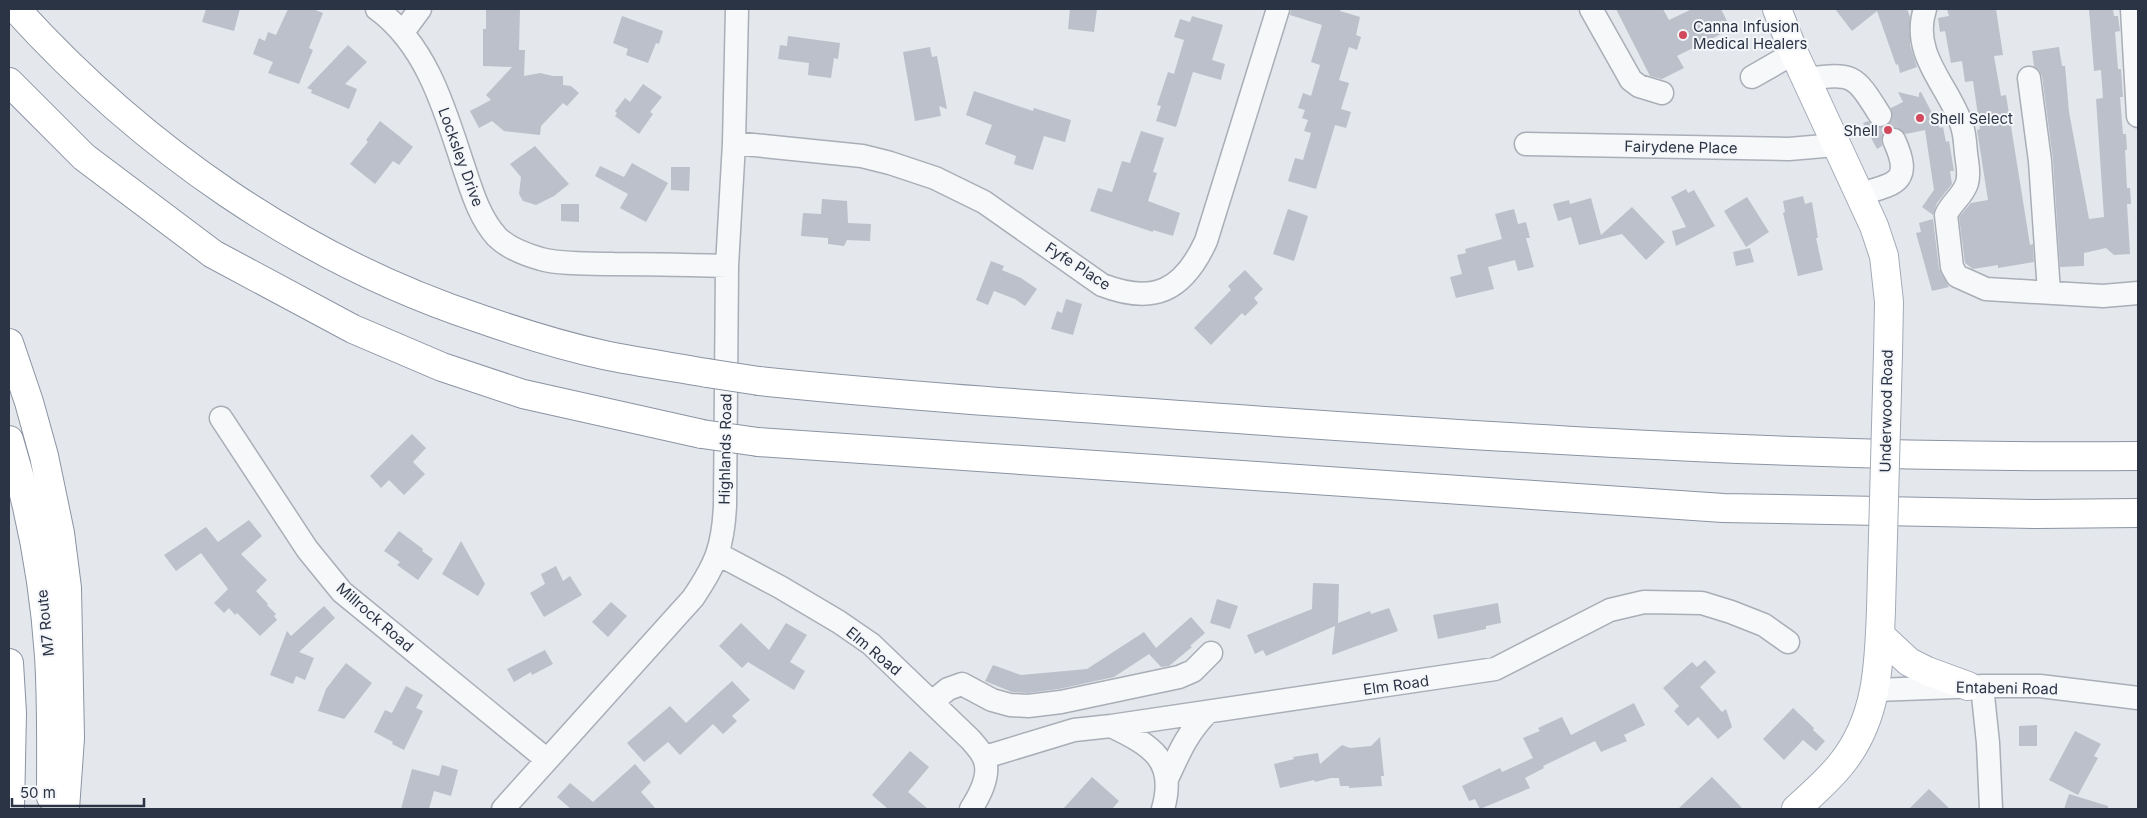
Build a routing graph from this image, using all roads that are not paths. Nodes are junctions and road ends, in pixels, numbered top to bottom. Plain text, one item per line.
1 (16, 9) edge
2 (377, 9) edge
3 (420, 9) edge
4 (737, 9) edge
5 (1278, 9) edge
6 (1591, 9) edge
7 (1777, 9) edge
8 (1925, 9) edge
9 (2132, 9) edge
10 (403, 32) junction
11 (1794, 53) junction
12 (1752, 77) dead end
13 (2029, 78) dead end
14 (1806, 79) junction
15 (9, 82) edge
16 (1662, 93) dead end
17 (1880, 114) tunnel mouth
18 (2138, 116) edge
19 (1894, 140) tunnel mouth
20 (734, 143) junction
21 (1526, 144) dead end
22 (1836, 146) junction
23 (1860, 194) junction
24 (727, 266) junction
25 (2049, 292) junction
26 (2138, 293) edge
27 (9, 343) edge
28 (221, 418) dead end
29 (9, 440) edge
30 (2138, 456) edge
31 (2138, 513) edge
32 (718, 554) junction
33 (1881, 622) junction
34 (1788, 642) dead end
35 (1211, 653) dead end
36 (9, 663) edge
37 (1975, 686) junction
38 (1876, 690) junction
39 (2138, 698) edge
40 (932, 702) junction
41 (1208, 712) junction
42 (1111, 726) junction
43 (985, 758) junction
44 (546, 760) junction
45 (1167, 779) junction
46 (10, 809) edge
47 (51, 809) edge
48 (65, 809) edge
49 (503, 809) edge
50 (972, 809) edge
51 (1163, 809) edge
52 (1796, 809) edge
53 (1992, 809) edge

1 - 30 main road, bridge
2 - 10 street, Locksley Drive
3 - 10 street
4 - 20 street, Highlands Road
5 - 20 street, Fyfe Place
6 - 16 street
7 - 11 main road, Underwood Road
8 - 25 street
9 - 18 street
10 - 24 street, Locksley Drive
11 - 12 street
11 - 14 main road, Underwood Road
13 - 25 street
14 - 17 street
14 - 22 main road, Underwood Road
15 - 31 main road, bridge
19 - 23 street
20 - 24 street, Highlands Road
21 - 22 street, Fairydene Place
22 - 23 main road, Underwood Road
23 - 33 main road, Underwood Road, bridge
24 - 32 street, Highlands Road
25 - 26 street
27 - 48 main road
28 - 44 street, Millrock Road
29 - 47 main road, M7 Route
32 - 40 street, Elm Road
32 - 44 street, Highlands Road
33 - 37 main road
33 - 38 main road, Underwood Road
34 - 41 street, Elm Road
35 - 40 street
36 - 46 main road
37 - 38 street, Entabeni Road
37 - 39 street, Entabeni Road
37 - 53 street
38 - 52 main road, Underwood Road
40 - 43 street, Elm Road
41 - 42 street, Elm Road
41 - 45 street
42 - 43 street, Elm Road
42 - 45 street
43 - 50 street
44 - 49 street, Highlands Road
45 - 51 street

